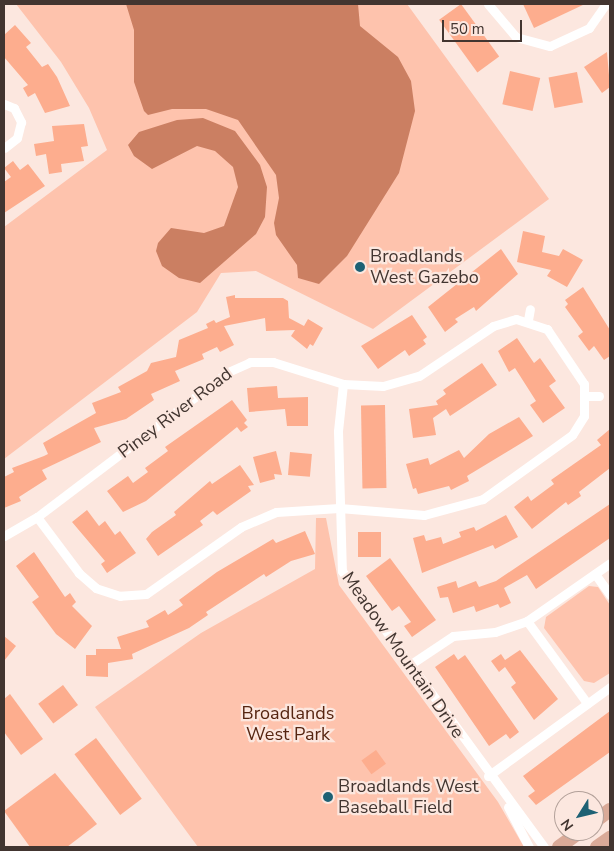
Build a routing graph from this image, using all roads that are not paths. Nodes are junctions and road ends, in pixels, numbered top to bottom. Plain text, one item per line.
1 (488, 4) edge
2 (606, 4) edge
3 (4, 104) edge
4 (4, 148) edge
5 (530, 309) dead end
6 (528, 320) junction
7 (343, 384) junction
8 (587, 396) junction
9 (599, 396) dead end
10 (338, 508) junction
11 (37, 517) junction
12 (4, 536) edge
13 (610, 563) edge
14 (595, 574) junction
15 (610, 595) edge
16 (527, 621) junction
17 (408, 666) junction
18 (610, 687) edge
19 (587, 704) junction
20 (488, 776) junction
21 (502, 795) junction
22 (610, 838) edge
23 (529, 847) edge
24 (544, 847) edge
25 (597, 847) edge

1 - 2 street
3 - 4 street
5 - 6 street
6 - 7 street, Piney River Road
6 - 8 street
7 - 10 street, Meadow Mountain Drive
7 - 11 street, Piney River Road
8 - 9 street
8 - 10 street
10 - 11 street
10 - 17 street, Meadow Mountain Drive
11 - 12 street, Piney River Road
13 - 14 street
14 - 15 street
14 - 16 street
16 - 17 street
16 - 19 street
17 - 20 street, Meadow Mountain Drive
18 - 19 street
19 - 20 street
20 - 21 street, Meadow Mountain Drive
21 - 23 street, Meadow Mountain Drive
21 - 24 street, Meadow Mountain Drive
22 - 25 main road

